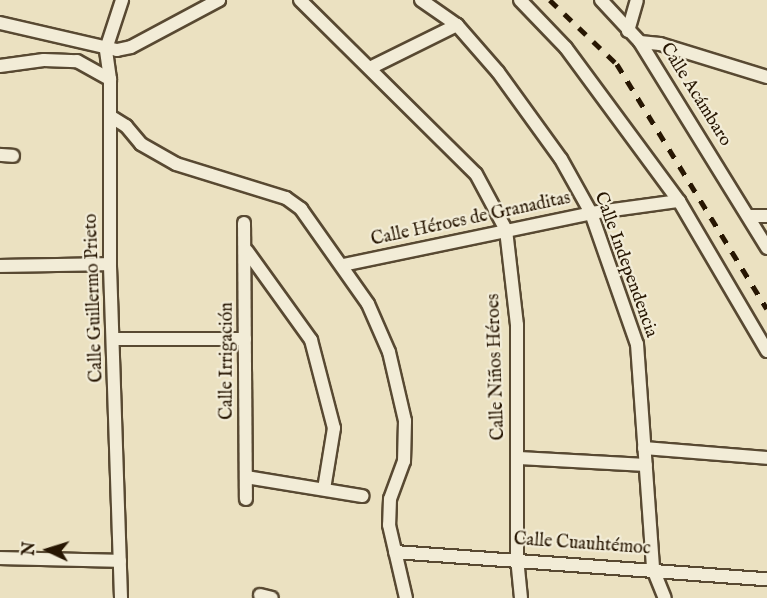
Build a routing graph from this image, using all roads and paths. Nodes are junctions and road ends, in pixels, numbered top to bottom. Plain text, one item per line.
1 (122, 0) edge
2 (219, 0) edge
3 (300, 0) edge
4 (421, 0) edge
5 (520, 0) edge
6 (601, 0) edge
7 (637, 0) edge
8 (0, 23) edge
9 (457, 25) junction
10 (628, 31) junction
11 (640, 42) junction
12 (106, 49) junction
13 (0, 66) edge
14 (372, 67) junction
15 (767, 77) edge
16 (110, 79) junction
17 (110, 116) junction
18 (679, 201) junction
19 (591, 213) junction
20 (751, 216) junction
21 (767, 216) edge
22 (244, 223) dead end
23 (506, 231) junction
24 (767, 248) edge
25 (247, 251) junction
26 (110, 264) junction
27 (0, 266) edge
28 (343, 266) junction
29 (114, 339) junction
30 (245, 339) junction
31 (767, 351) edge
32 (644, 447) junction
33 (767, 458) edge
34 (519, 459) junction
35 (646, 465) junction
36 (246, 477) junction
37 (324, 489) junction
38 (362, 496) dead end
39 (246, 499) dead end
40 (395, 552) junction
41 (0, 558) edge
42 (517, 558) junction
43 (120, 561) junction
44 (653, 569) junction
45 (767, 579) edge
46 (121, 598) edge
47 (406, 598) edge
48 (521, 598) edge
49 (665, 598) edge

1 - 12 street, Calle Guillermo Prieto
2 - 12 street
3 - 14 street, Calle Niños Héroes
4 - 9 street, Calle Independencia
5 - 18 street
6 - 10 street, Calle Acámbaro
7 - 10 street
8 - 12 street
9 - 14 street
9 - 19 street, Calle Independencia
10 - 11 street, Calle Acámbaro
11 - 15 street
11 - 20 street, Calle Acámbaro
12 - 16 street, Calle Guillermo Prieto
13 - 16 street
14 - 23 street, Calle Niños Héroes
16 - 17 street, Calle Guillermo Prieto
17 - 26 street, Calle Guillermo Prieto
17 - 28 street
18 - 19 street, Calle Héroes de Granaditas
18 - 31 street
19 - 23 street, Calle Héroes de Granaditas
19 - 32 street, Calle Independencia
20 - 21 street
20 - 24 street, Calle Acámbaro
22 - 25 street, Calle Irrigación
23 - 28 street, Calle Héroes de Granaditas
23 - 34 street, Calle Niños Héroes
25 - 30 street, Calle Irrigación
25 - 37 street
26 - 27 street
26 - 29 street, Calle Guillermo Prieto
28 - 40 street
29 - 30 street
29 - 43 street, Calle Guillermo Prieto
30 - 36 street, Calle Irrigación
32 - 33 street
32 - 35 street, Calle Independencia
34 - 35 street
34 - 42 street, Calle Niños Héroes
35 - 44 street, Calle Independencia
36 - 37 street
36 - 39 street, Calle Irrigación
37 - 38 street
40 - 42 street, Calle Cuauhtémoc
40 - 47 street
41 - 43 street
42 - 44 street, Calle Cuauhtémoc
42 - 48 street, Calle Niños Héroes
43 - 46 street, Calle Guillermo Prieto
44 - 45 street, Calle Cuauhtémoc
44 - 49 street, Calle Independencia

